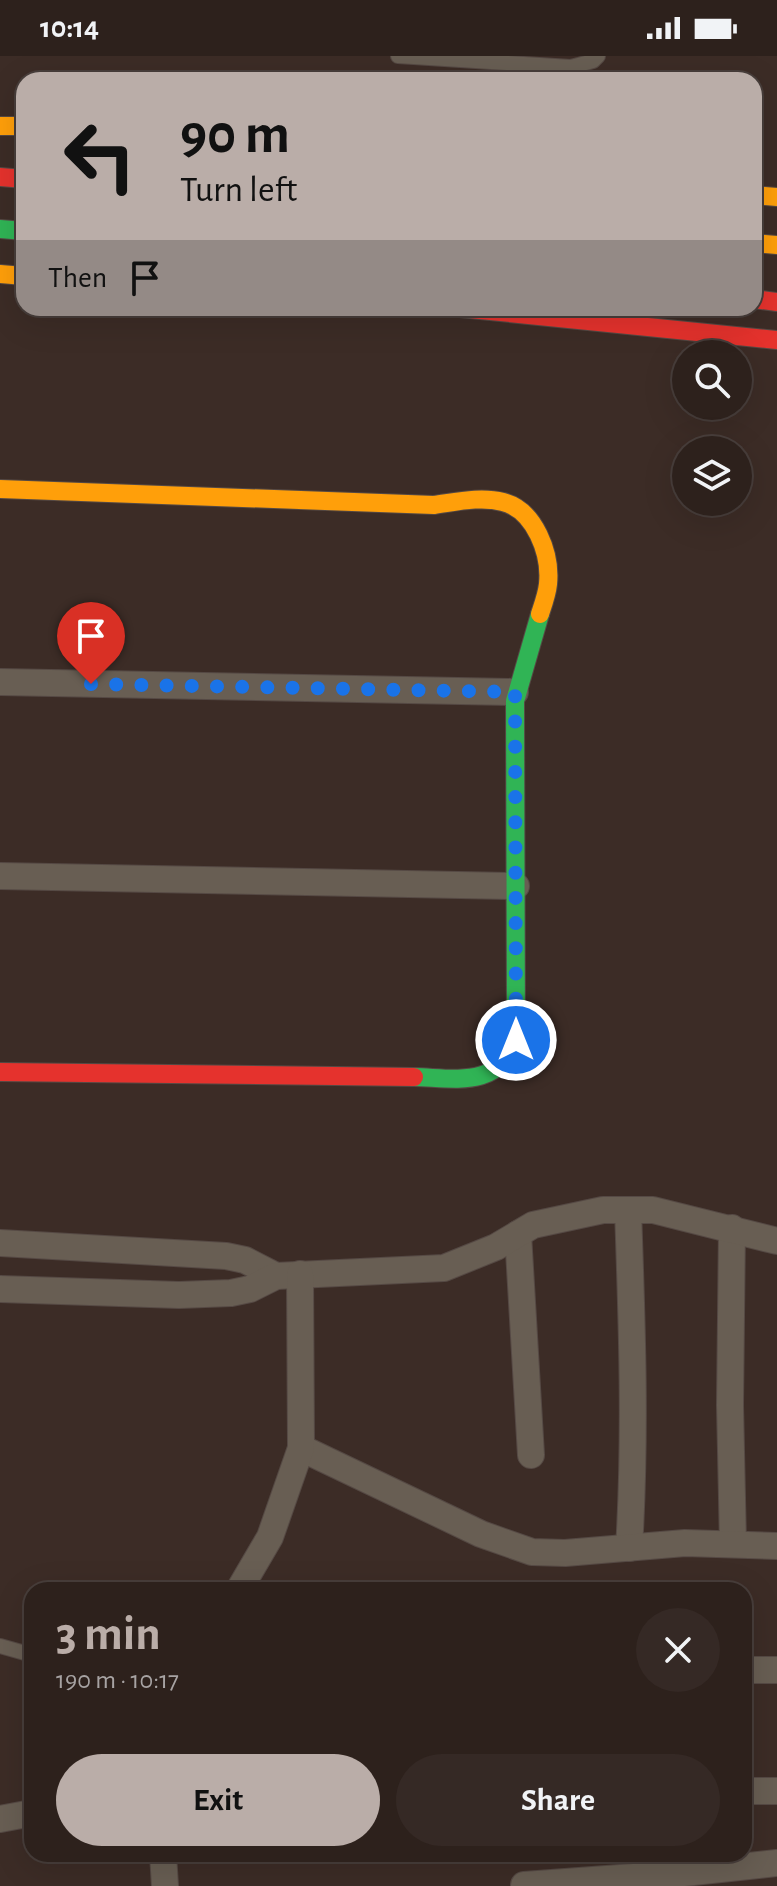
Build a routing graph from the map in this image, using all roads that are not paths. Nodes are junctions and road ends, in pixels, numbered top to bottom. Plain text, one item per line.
1 (398, 56) edge
2 (598, 56) edge
3 (539, 316) edge
4 (777, 340) edge
5 (0, 489) edge
6 (0, 682) edge
7 (515, 692) junction
8 (0, 876) edge
9 (516, 886) junction
10 (0, 1072) edge
11 (628, 1210) junction
12 (732, 1228) junction
13 (518, 1234) junction
14 (777, 1241) edge
15 (0, 1243) edge
16 (288, 1275) junction
17 (0, 1289) edge
18 (301, 1448) junction
19 (531, 1455) dead end
20 (733, 1544) junction
21 (777, 1546) edge
22 (629, 1548) junction
23 (244, 1582) edge
24 (0, 1646) edge
25 (24, 1653) edge
26 (752, 1670) edge
27 (777, 1670) edge
28 (752, 1791) edge
29 (777, 1791) edge
30 (24, 1814) edge
31 (0, 1819) edge
32 (164, 1862) edge
33 (777, 1863) edge
34 (524, 1885) edge
35 (165, 1886) edge

1 - 2 lane
3 - 4 main road
5 - 7 main road
6 - 7 street
7 - 9 main road
8 - 9 street
9 - 10 main road
11 - 12 street
11 - 13 street
11 - 22 street
12 - 14 street
12 - 20 street
13 - 16 street
13 - 19 street
15 - 16 street
16 - 17 street
16 - 18 street
18 - 22 street
18 - 23 street
20 - 21 street
20 - 22 street
24 - 25 lane
26 - 27 street
28 - 29 street
30 - 31 street
32 - 35 street
33 - 34 street

